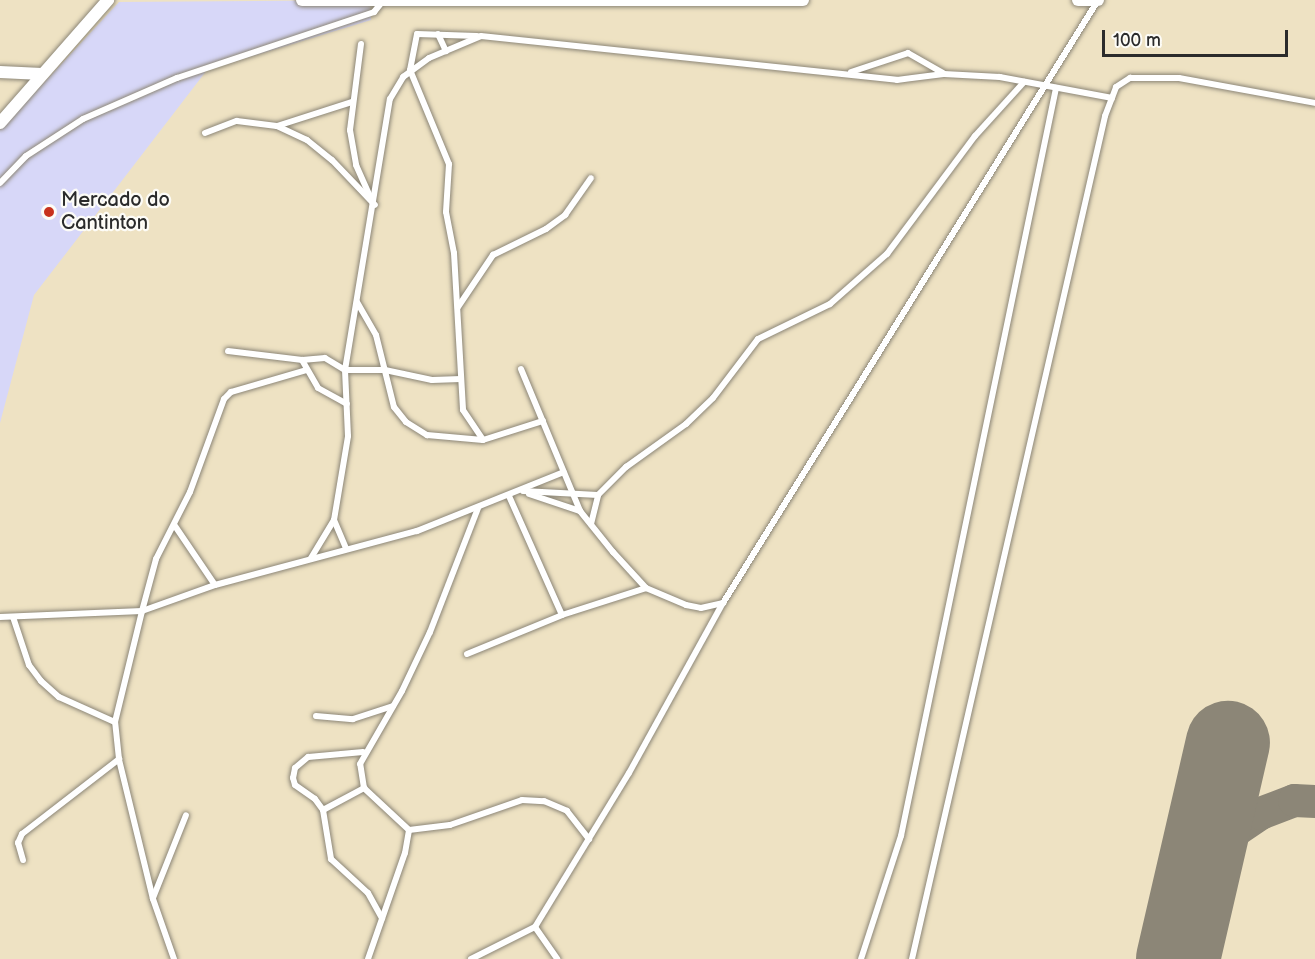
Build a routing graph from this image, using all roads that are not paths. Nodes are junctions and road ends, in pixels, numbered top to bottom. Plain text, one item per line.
1 (108, 0) edge
2 (302, 0) edge
3 (803, 0) edge
4 (1078, 0) edge
5 (383, 1) edge
6 (469, 1) edge
7 (546, 1) edge
8 (706, 1) edge
9 (1098, 1) edge
10 (438, 34) junction
11 (481, 36) junction
12 (361, 44) dead end
13 (446, 51) junction
14 (410, 70) junction
15 (0, 72) edge
16 (850, 72) junction
17 (42, 74) junction
18 (944, 74) junction
19 (1024, 82) junction
20 (1044, 86) junction
21 (1056, 88) junction
22 (1112, 98) junction
23 (352, 102) junction
24 (1315, 103) edge
25 (0, 123) edge
26 (277, 126) junction
27 (205, 132) dead end
28 (591, 178) dead end
29 (0, 183) edge
30 (375, 205) junction
31 (357, 302) junction
32 (457, 309) junction
33 (228, 351) dead end
34 (302, 360) junction
35 (521, 369) dead end
36 (306, 370) junction
37 (345, 370) junction
38 (385, 370) junction
39 (461, 379) junction
40 (347, 404) junction
41 (543, 421) junction
42 (483, 440) junction
43 (564, 472) junction
44 (520, 491) junction
45 (573, 494) junction
46 (509, 495) junction
47 (598, 495) junction
48 (478, 508) junction
49 (580, 511) junction
50 (334, 520) junction
51 (591, 524) junction
52 (175, 526) junction
53 (345, 548) junction
54 (311, 558) junction
55 (215, 585) junction
56 (646, 588) junction
57 (723, 603) junction
58 (142, 611) junction
59 (562, 615) junction
60 (13, 617) junction
61 (1, 618) edge
62 (467, 654) dead end
63 (394, 706) junction
64 (315, 716) dead end
65 (116, 722) junction
66 (363, 752) junction
67 (119, 759) junction
68 (364, 788) junction
69 (323, 810) junction
70 (186, 815) dead end
71 (409, 830) junction
72 (589, 839) junction
73 (22, 861) dead end
74 (153, 898) junction
75 (382, 918) junction
76 (535, 927) junction
77 (174, 959) edge
78 (368, 959) edge
79 (471, 959) edge
80 (556, 959) edge
81 (861, 959) edge
82 (912, 959) edge

1 - 17 street
2 - 5 street
3 - 8 street
4 - 9 street
5 - 6 street
5 - 29 lane
6 - 7 street
7 - 8 street
9 - 20 lane
10 - 11 lane
10 - 13 lane
10 - 14 lane
11 - 13 lane
11 - 16 lane
12 - 23 lane
13 - 14 lane
14 - 30 lane
14 - 32 lane
15 - 17 street
16 - 18 lane
16 - 18 lane
17 - 25 street
18 - 19 lane
19 - 20 lane
19 - 47 lane
20 - 21 lane
20 - 57 lane
21 - 22 lane
21 - 81 lane
22 - 24 lane
22 - 82 lane
23 - 26 lane
23 - 30 lane
26 - 27 lane
26 - 30 lane
28 - 32 lane
30 - 31 lane
31 - 37 lane
31 - 38 lane
32 - 39 lane
33 - 34 lane
34 - 36 lane
34 - 37 lane
35 - 41 lane
36 - 40 lane
36 - 52 lane
37 - 38 lane
37 - 40 lane
38 - 39 lane
38 - 42 lane
39 - 42 lane
40 - 50 lane
41 - 42 lane
41 - 43 lane
43 - 44 lane
43 - 45 lane
44 - 45 lane
44 - 46 lane
44 - 49 lane
45 - 47 lane
45 - 49 lane
46 - 48 lane
46 - 59 lane
47 - 51 lane
48 - 53 lane
48 - 63 lane
49 - 51 lane
50 - 53 lane
50 - 54 lane
51 - 56 lane
52 - 55 lane
52 - 58 lane
53 - 54 lane
54 - 55 lane
55 - 58 lane
56 - 57 lane
56 - 59 lane
57 - 72 lane
58 - 60 lane
58 - 65 lane
59 - 62 lane
60 - 61 lane
60 - 65 lane
63 - 64 lane
63 - 66 lane
65 - 67 lane
66 - 68 lane
66 - 69 lane
67 - 73 lane
67 - 74 lane
68 - 69 lane
68 - 71 lane
69 - 75 lane
70 - 74 lane
71 - 72 lane
71 - 75 lane
72 - 76 lane
74 - 77 lane
75 - 78 lane
76 - 79 lane
76 - 80 lane

